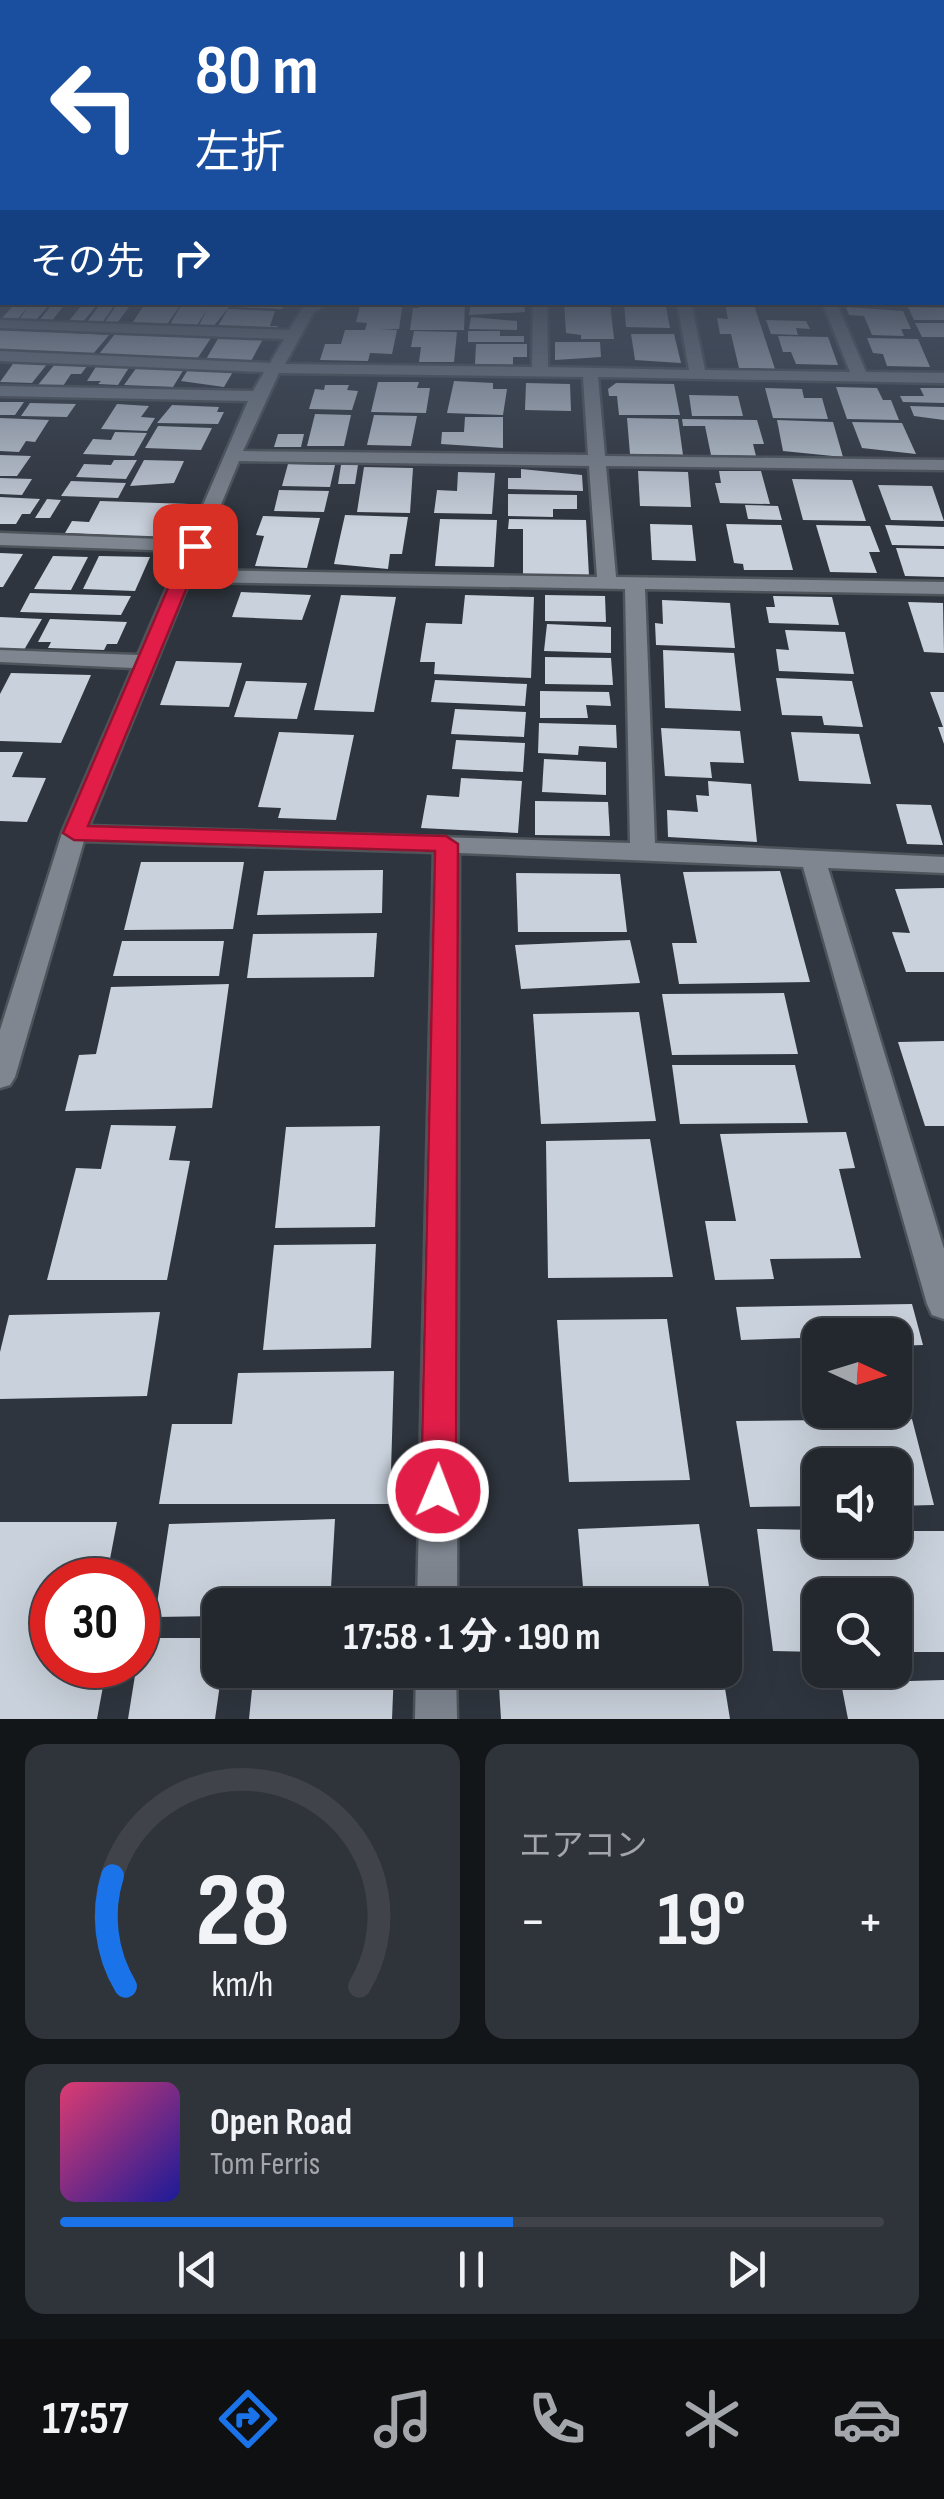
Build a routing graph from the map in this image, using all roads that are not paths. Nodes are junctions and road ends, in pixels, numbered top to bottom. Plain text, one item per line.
1 (255, 367) edge
2 (540, 367) edge
3 (697, 367) edge
4 (856, 367) edge
5 (273, 368) junction
6 (540, 373) junction
7 (590, 374) junction
8 (698, 375) junction
9 (860, 377) junction
10 (944, 378) edge
11 (0, 391) edge
12 (258, 396) junction
13 (233, 456) junction
14 (597, 462) junction
15 (944, 466) edge
16 (0, 539) edge
17 (195, 546) junction
18 (182, 576) junction
19 (607, 583) junction
20 (635, 584) junction
21 (944, 588) edge
22 (0, 656) edge
23 (145, 662) junction
24 (74, 833) junction
25 (446, 844) junction
26 (644, 851) junction
27 (814, 862) junction
28 (944, 865) edge
29 (0, 1076) edge
30 (944, 1304) edge
31 (437, 1588) edge
32 (436, 1688) edge
33 (436, 1719) edge

1 - 5 street
2 - 6 street
3 - 8 street
4 - 9 street
5 - 6 street
5 - 12 street
6 - 7 street
7 - 8 street
7 - 14 street
8 - 9 street
9 - 10 street
11 - 12 street
12 - 13 street
13 - 14 street
13 - 17 street
14 - 15 street
14 - 19 street
16 - 17 street
17 - 18 street
18 - 19 street
18 - 23 street
19 - 20 street
20 - 21 street
20 - 26 street
22 - 23 street
23 - 24 street
24 - 25 street
24 - 29 street
25 - 26 street
25 - 31 street
26 - 27 street
27 - 28 street
27 - 30 street
32 - 33 street

